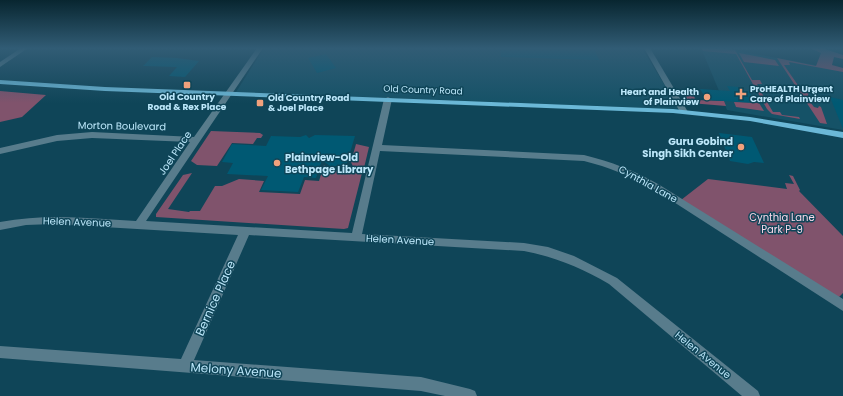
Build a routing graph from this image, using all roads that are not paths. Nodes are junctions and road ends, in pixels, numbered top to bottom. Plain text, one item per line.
1 (247, 66) edge
2 (658, 66) edge
3 (0, 82) edge
4 (228, 94) junction
5 (388, 99) junction
6 (684, 112) junction
7 (843, 136) edge
8 (197, 140) junction
9 (376, 148) junction
10 (0, 151) edge
11 (139, 224) junction
12 (0, 226) edge
13 (245, 231) junction
14 (356, 237) junction
15 (843, 306) edge
16 (0, 352) edge
17 (185, 366) junction
18 (470, 396) edge
19 (753, 396) edge

1 - 4 street, Joel Place
2 - 6 street
3 - 4 main road, Old Country Road
4 - 5 main road, Old Country Road
4 - 8 street, Joel Place
5 - 6 main road, Old Country Road
5 - 9 street
6 - 7 main road, Old Country Road
8 - 10 street, Morton Boulevard
8 - 11 street, Joel Place
9 - 14 street
9 - 15 street, Cynthia Lane
11 - 12 street, Helen Avenue
11 - 13 street, Helen Avenue
13 - 14 street, Helen Avenue
13 - 17 street, Bernice Place
14 - 19 street, Helen Avenue
16 - 17 street, Melony Avenue
17 - 18 street, Melony Avenue

